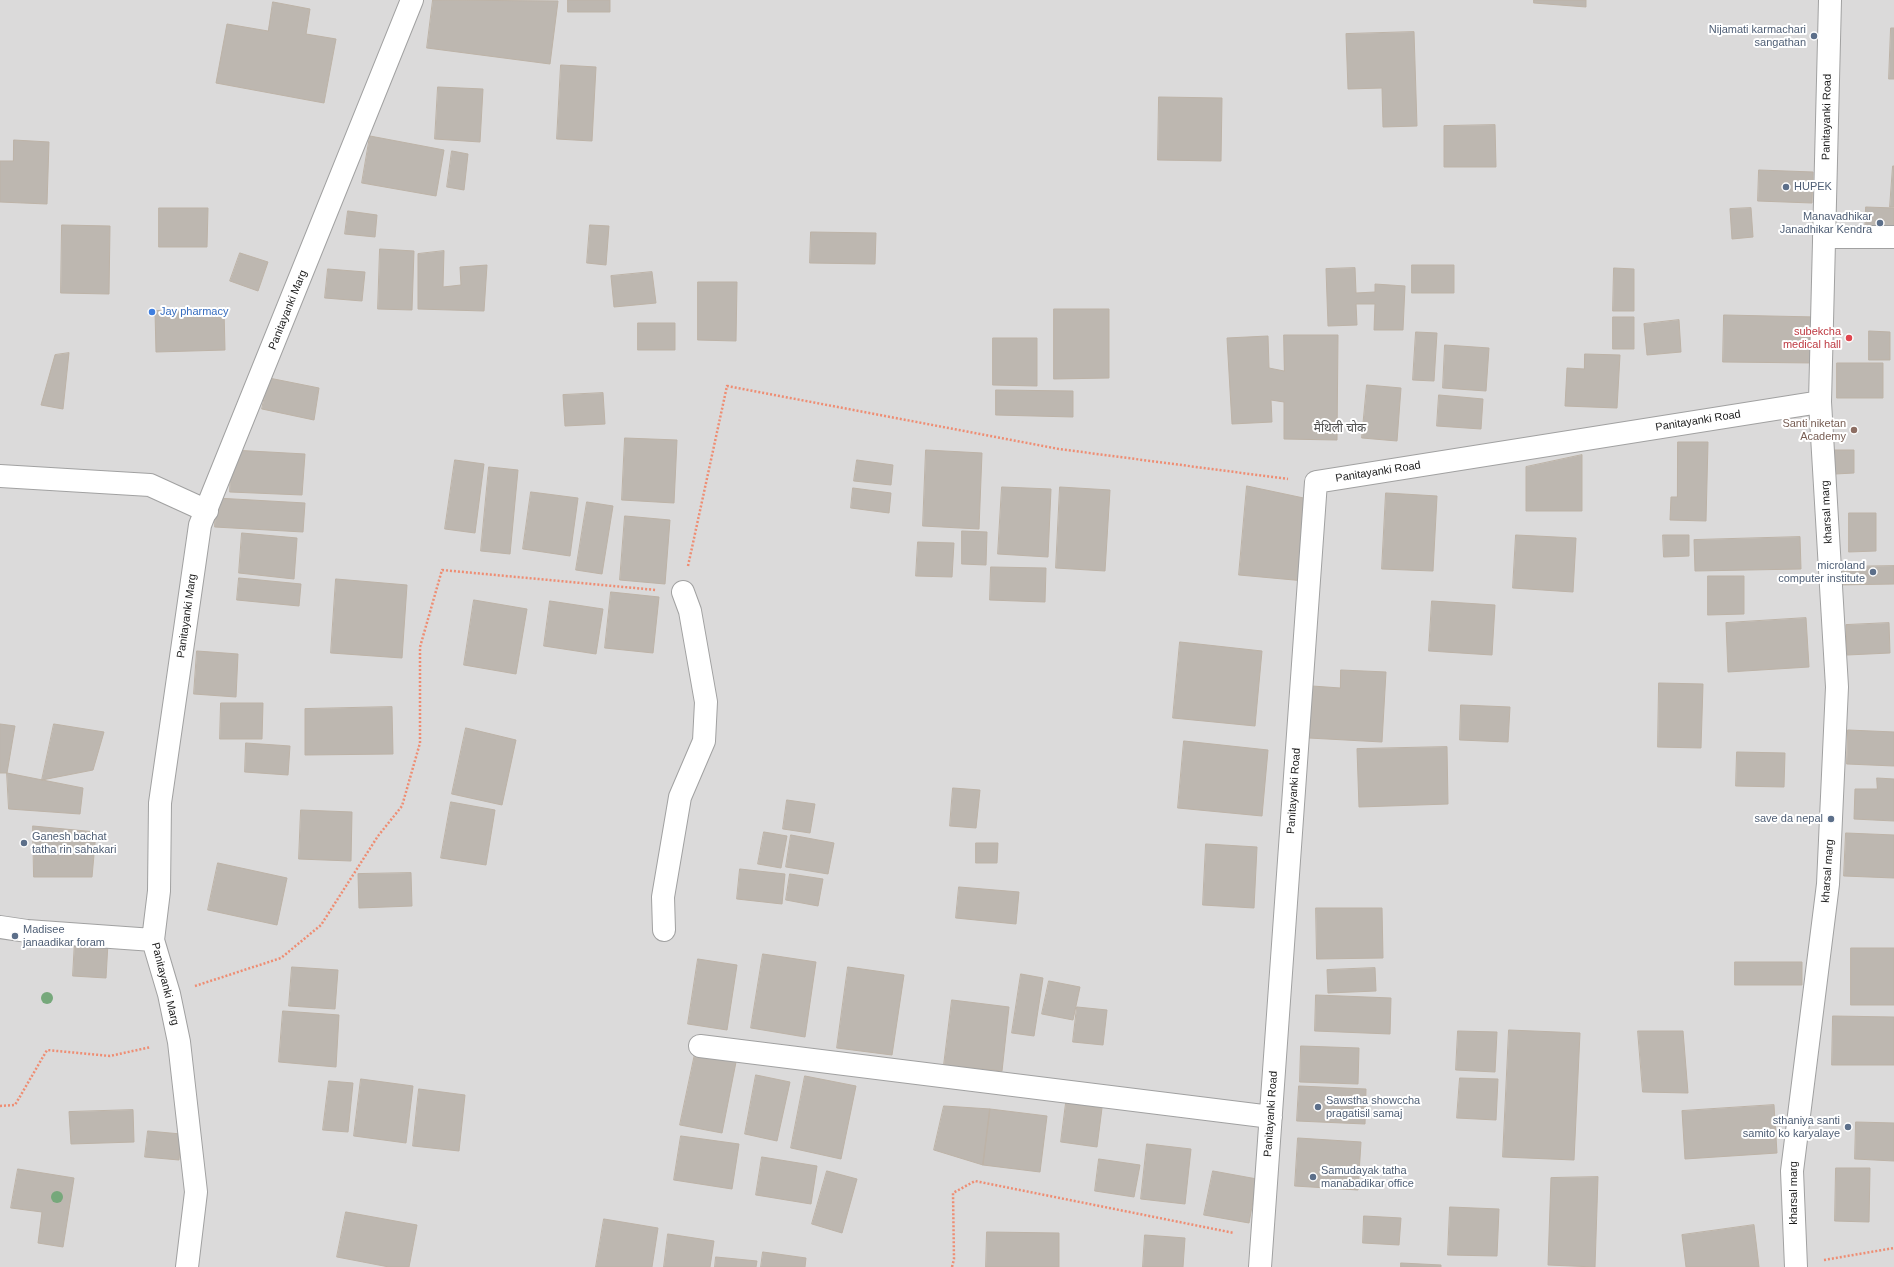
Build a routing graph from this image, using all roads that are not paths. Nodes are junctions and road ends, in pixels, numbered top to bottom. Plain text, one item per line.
1 (412, 0) edge
2 (1830, 0) edge
3 (1824, 237) junction
4 (1894, 237) edge
5 (1820, 402) junction
6 (0, 476) edge
7 (207, 511) junction
8 (683, 592) dead end
9 (0, 927) edge
10 (664, 930) dead end
11 (153, 940) junction
12 (700, 1046) dead end
13 (1271, 1116) junction
14 (1796, 1265) edge
15 (187, 1267) edge
16 (1260, 1267) edge

1 - 7 street, Panitayanki Marg
2 - 3 street, Panitayanki Road
3 - 4 street
3 - 5 street, Panitayanki Road
5 - 13 street, Panitayanki Road
5 - 14 street, kharsal marg
6 - 7 street
7 - 11 street, Panitayanki Marg
8 - 10 street
9 - 11 street
11 - 15 street, Panitayanki Marg
12 - 13 street
13 - 16 street, Panitayanki Road

